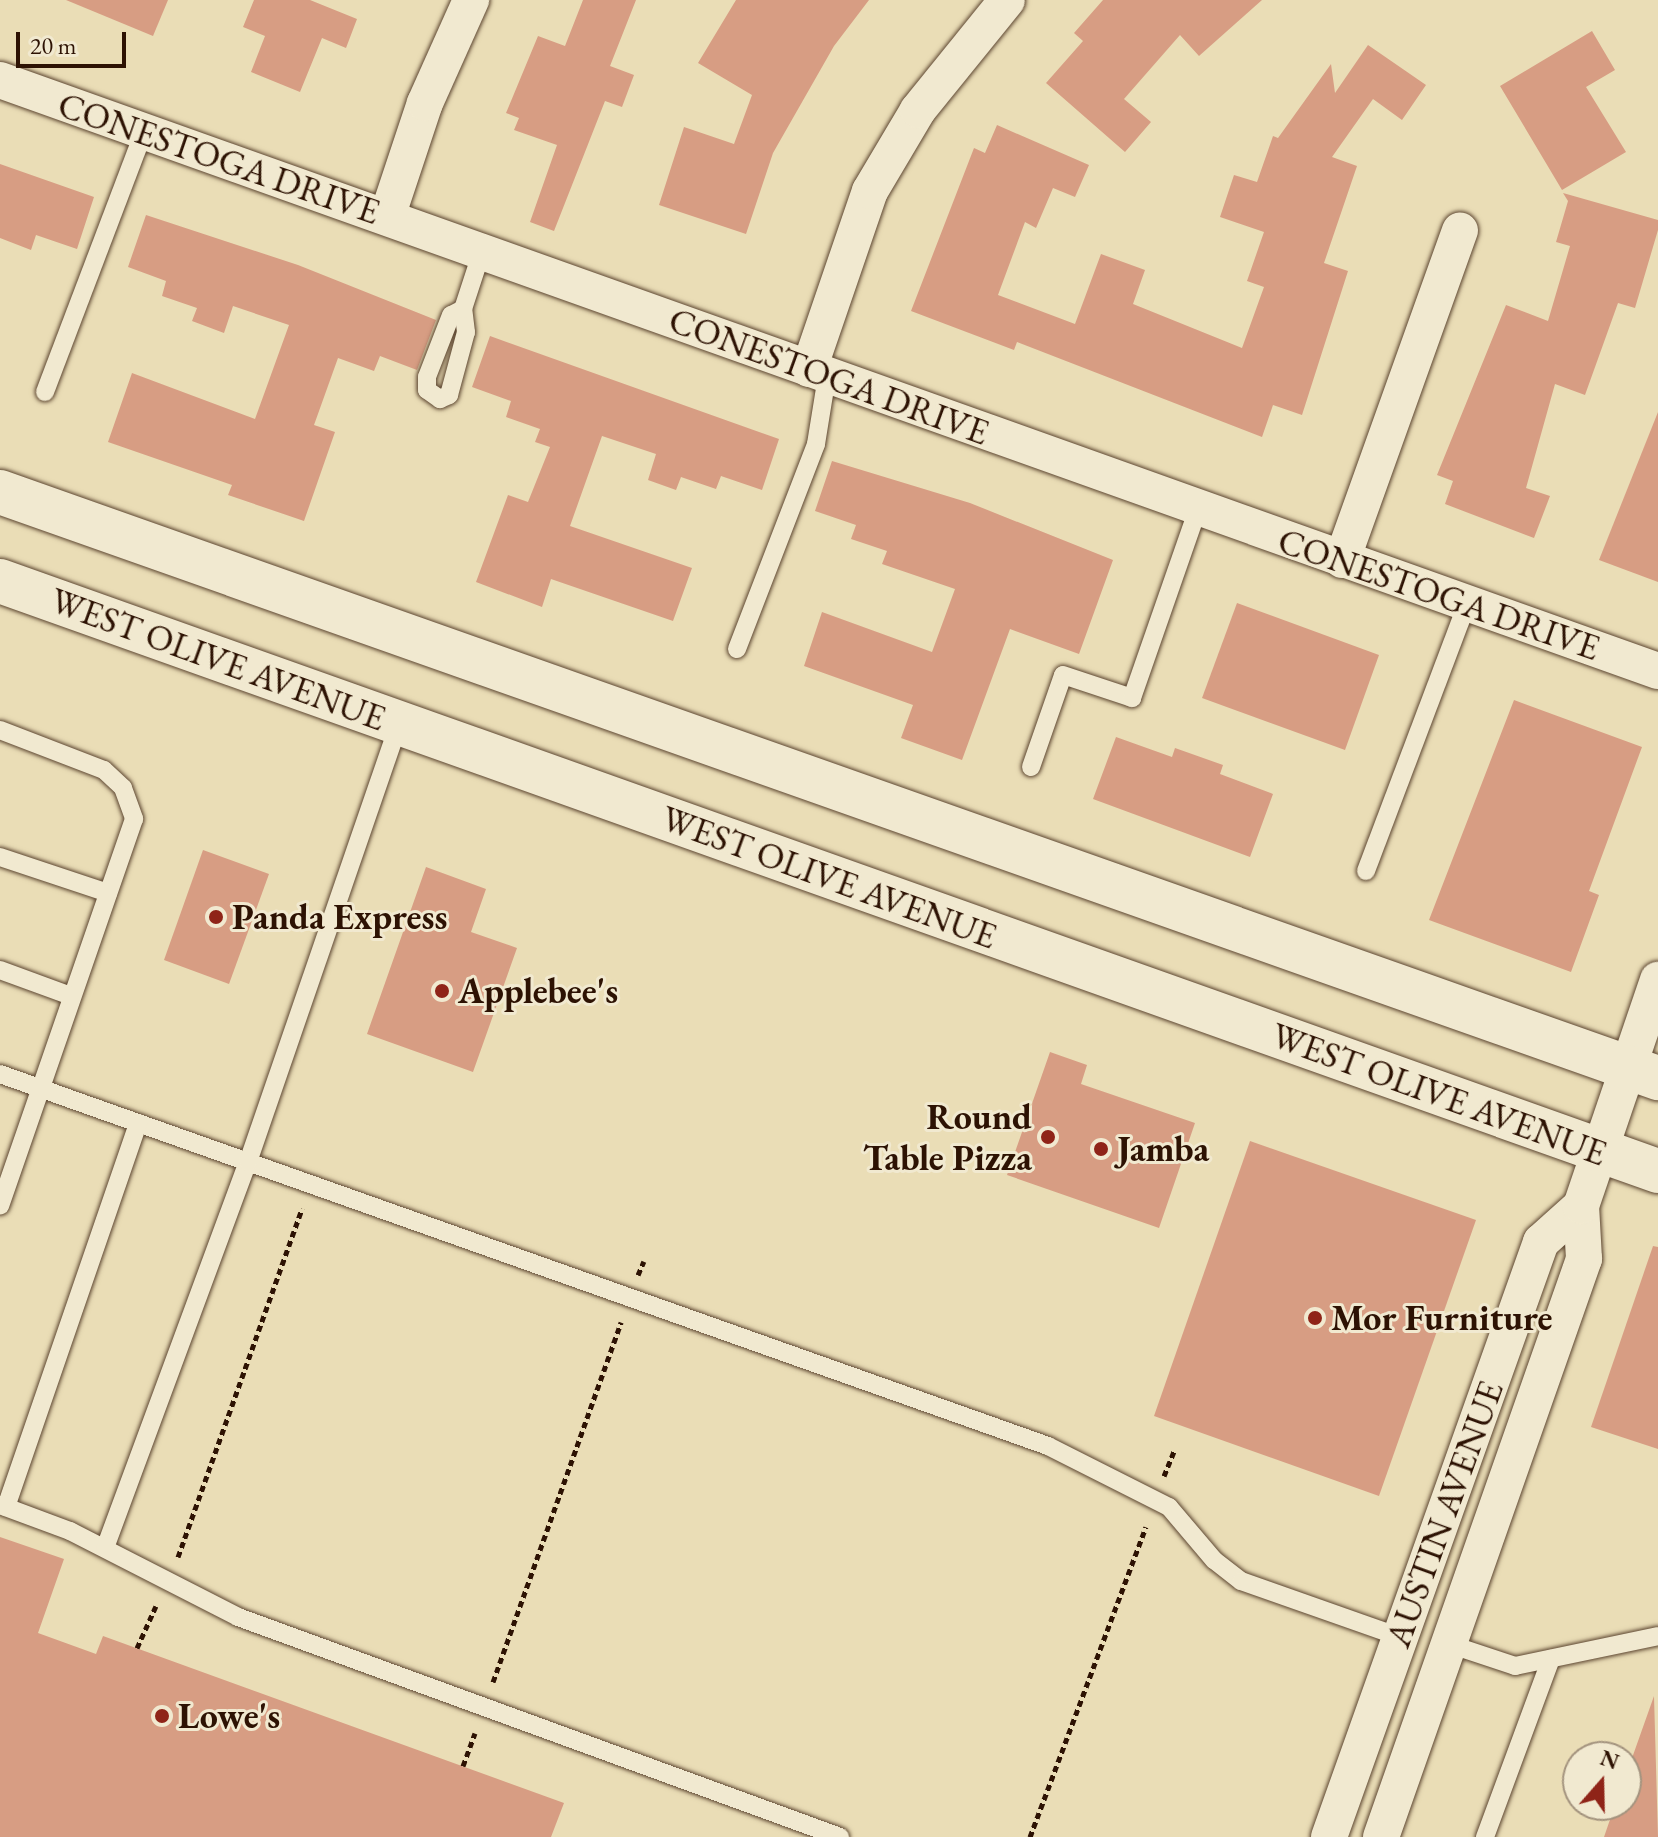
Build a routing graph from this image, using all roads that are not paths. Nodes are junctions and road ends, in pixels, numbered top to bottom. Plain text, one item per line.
1 (471, 0) edge
2 (1007, 0) edge
3 (0, 80) edge
4 (144, 131) junction
5 (387, 217) junction
6 (1460, 231) dead end
7 (482, 251) junction
8 (463, 309) dead end
9 (818, 373) junction
10 (45, 392) dead end
11 (0, 492) edge
12 (1198, 508) junction
13 (1342, 560) junction
14 (0, 581) edge
15 (1467, 604) junction
16 (737, 649) dead end
17 (1658, 671) edge
18 (399, 724) junction
19 (0, 730) edge
20 (1031, 767) dead end
21 (0, 857) edge
22 (1366, 871) dead end
23 (108, 893) junction
24 (0, 970) edge
25 (1658, 980) edge
26 (71, 996) junction
27 (1643, 1073) edge
28 (0, 1074) edge
29 (38, 1088) junction
30 (138, 1123) junction
31 (1601, 1151) junction
32 (248, 1162) junction
33 (1658, 1171) edge
34 (0, 1205) edge
35 (1581, 1206) junction
36 (1476, 1423) junction
37 (3, 1506) edge
38 (105, 1548) junction
39 (1658, 1636) edge
40 (1400, 1637) junction
41 (1446, 1643) junction
42 (1551, 1659) junction
43 (840, 1837) edge
44 (1329, 1837) edge
45 (1379, 1837) edge
46 (1485, 1837) edge

1 - 5 street
2 - 9 street
3 - 4 street, CONESTOGA DRIVE
4 - 5 street, CONESTOGA DRIVE
4 - 10 lane
5 - 7 street, CONESTOGA DRIVE
6 - 13 street
7 - 8 lane
7 - 9 street, CONESTOGA DRIVE
9 - 12 street, CONESTOGA DRIVE
9 - 16 lane
11 - 27 main road
12 - 13 street, CONESTOGA DRIVE
12 - 20 lane
13 - 15 street, CONESTOGA DRIVE
14 - 18 main road, WEST OLIVE AVENUE
15 - 17 street, CONESTOGA DRIVE
15 - 22 lane
18 - 31 main road, WEST OLIVE AVENUE
18 - 32 lane
19 - 23 lane
21 - 23 lane
23 - 26 lane
24 - 26 lane
25 - 27 street, AUSTIN AVENUE
26 - 29 lane
27 - 31 street, AUSTIN AVENUE
28 - 29 lane
29 - 30 lane
29 - 34 lane
30 - 32 lane
30 - 37 lane
31 - 33 main road, WEST OLIVE AVENUE
31 - 35 street, AUSTIN AVENUE
32 - 38 lane
32 - 40 lane
35 - 36 street, AUSTIN AVENUE
35 - 41 street, AUSTIN AVENUE
36 - 40 street, AUSTIN AVENUE
36 - 41 street
37 - 38 lane
38 - 43 lane
39 - 42 lane
40 - 44 street, AUSTIN AVENUE
40 - 45 street
41 - 42 lane
41 - 45 street, AUSTIN AVENUE
42 - 46 lane

